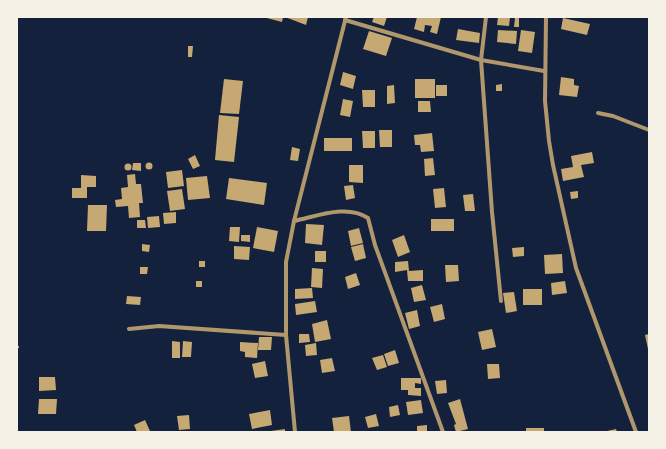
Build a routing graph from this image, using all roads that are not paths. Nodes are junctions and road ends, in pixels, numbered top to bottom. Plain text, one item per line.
1 (486, 17) edge
2 (546, 17) edge
3 (346, 19) edge
4 (481, 60) junction
5 (544, 71) junction
6 (598, 113) dead end
7 (649, 130) edge
8 (294, 221) junction
9 (501, 301) dead end
10 (129, 329) dead end
11 (286, 335) junction
12 (296, 432) edge
13 (443, 432) edge
14 (636, 432) edge

1 - 4 street
2 - 5 street
3 - 4 street
3 - 8 street
4 - 5 street
4 - 9 street
5 - 14 street
6 - 7 street
8 - 11 street
8 - 13 street
10 - 11 street
11 - 12 street

